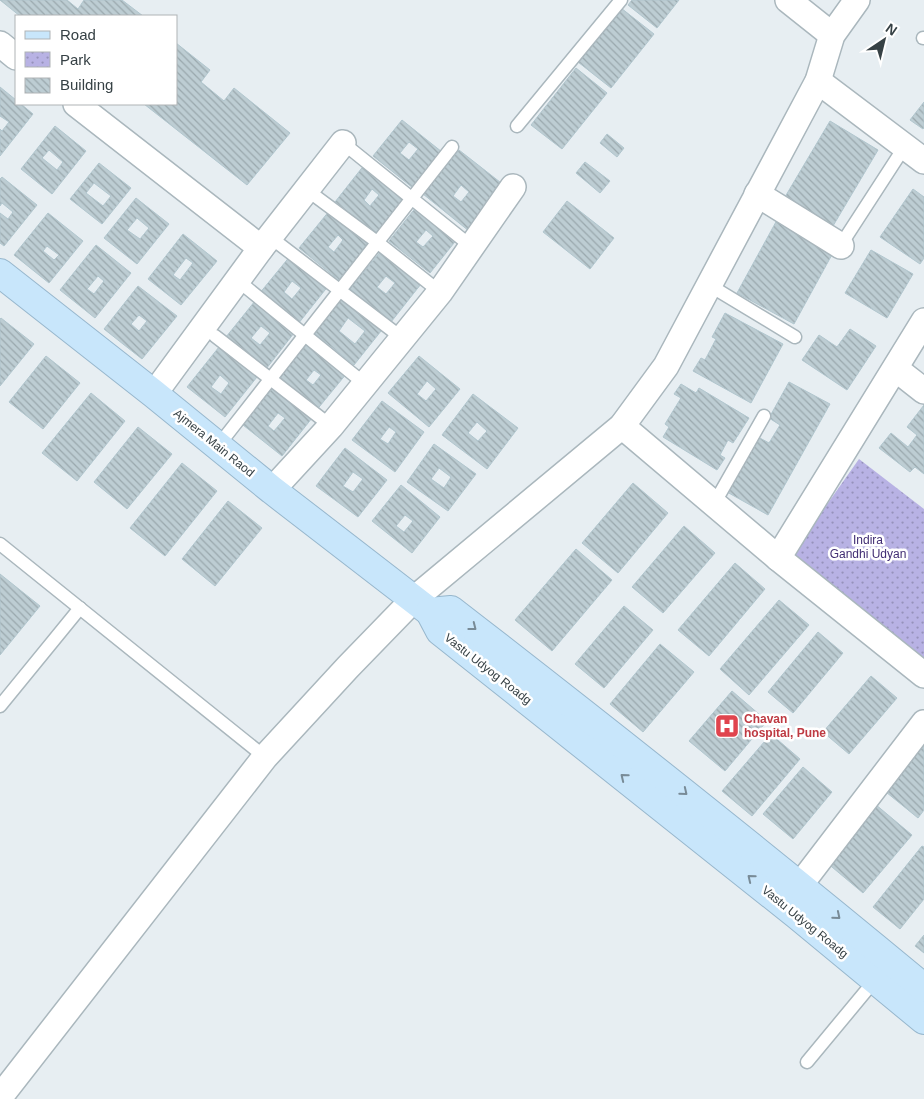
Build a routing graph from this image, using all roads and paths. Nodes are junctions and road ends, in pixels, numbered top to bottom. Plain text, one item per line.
1 (621, 0) edge
2 (788, 0) edge
3 (857, 0) edge
4 (832, 35) junction
5 (0, 44) edge
6 (15, 56) edge
7 (818, 81) junction
8 (77, 105) edge
9 (517, 126) dead end
10 (343, 143) joint
11 (905, 146) junction
12 (452, 147) dead end
13 (924, 161) edge
14 (513, 186) dead end
15 (307, 190) junction
16 (757, 194) junction
17 (411, 198) junction
18 (844, 241) joint
19 (265, 242) junction
20 (377, 242) junction
21 (472, 247) junction
22 (0, 273) edge
23 (709, 285) junction
24 (247, 288) dead end
25 (340, 289) junction
26 (440, 292) junction
27 (924, 321) edge
28 (305, 335) junction
29 (215, 336) dead end
30 (795, 337) dead end
31 (402, 338) junction
32 (896, 369) junction
33 (270, 379) junction
34 (365, 384) junction
35 (924, 391) edge
36 (154, 394) junction
37 (764, 416) dead end
38 (331, 426) junction
39 (622, 426) junction
40 (218, 446) junction
41 (272, 490) junction
42 (714, 504) junction
43 (0, 544) edge
44 (778, 558) junction
45 (422, 605) junction
46 (80, 608) junction
47 (924, 675) edge
48 (0, 706) edge
49 (924, 723) edge
50 (265, 757) junction
51 (803, 899) junction
52 (875, 980) junction
53 (924, 988) edge
54 (924, 1020) edge
55 (807, 1062) dead end
56 (0, 1097) edge

1 - 9 lane
2 - 4 street
3 - 4 street
4 - 7 street
5 - 6 street
7 - 11 street
7 - 16 street
8 - 19 street
10 - 15 street
10 - 17 lane
11 - 13 street
11 - 18 lane
12 - 17 lane
14 - 21 street
15 - 19 street
15 - 20 lane
16 - 18 street
16 - 23 street
17 - 20 lane
17 - 21 lane
19 - 25 lane
19 - 36 street
20 - 25 lane
20 - 26 lane
21 - 26 street
22 - 36 street, Ajmera Main Raod
23 - 30 lane
23 - 39 street
24 - 28 lane
25 - 28 lane
25 - 31 lane
26 - 31 street
27 - 32 street
28 - 33 lane
28 - 34 lane
29 - 33 lane
31 - 34 street
32 - 35 street
32 - 44 street
33 - 38 lane
33 - 40 lane
34 - 38 street
36 - 40 street, Ajmera Main Raod
37 - 42 lane
38 - 41 street
39 - 42 street
39 - 45 street
40 - 41 street, Ajmera Main Raod
41 - 45 street, Ajmera Main Raod
42 - 44 street
43 - 46 lane
44 - 47 street
45 - 50 street
45 - 51 street, Vastu Udyog Roadg
46 - 48 lane
46 - 50 lane
49 - 51 street
50 - 56 street
51 - 52 street, Vastu Udyog Roadg
51 -> 53 street, Vastu Udyog Roadg
52 - 54 street, Vastu Udyog Roadg
52 - 55 lane

